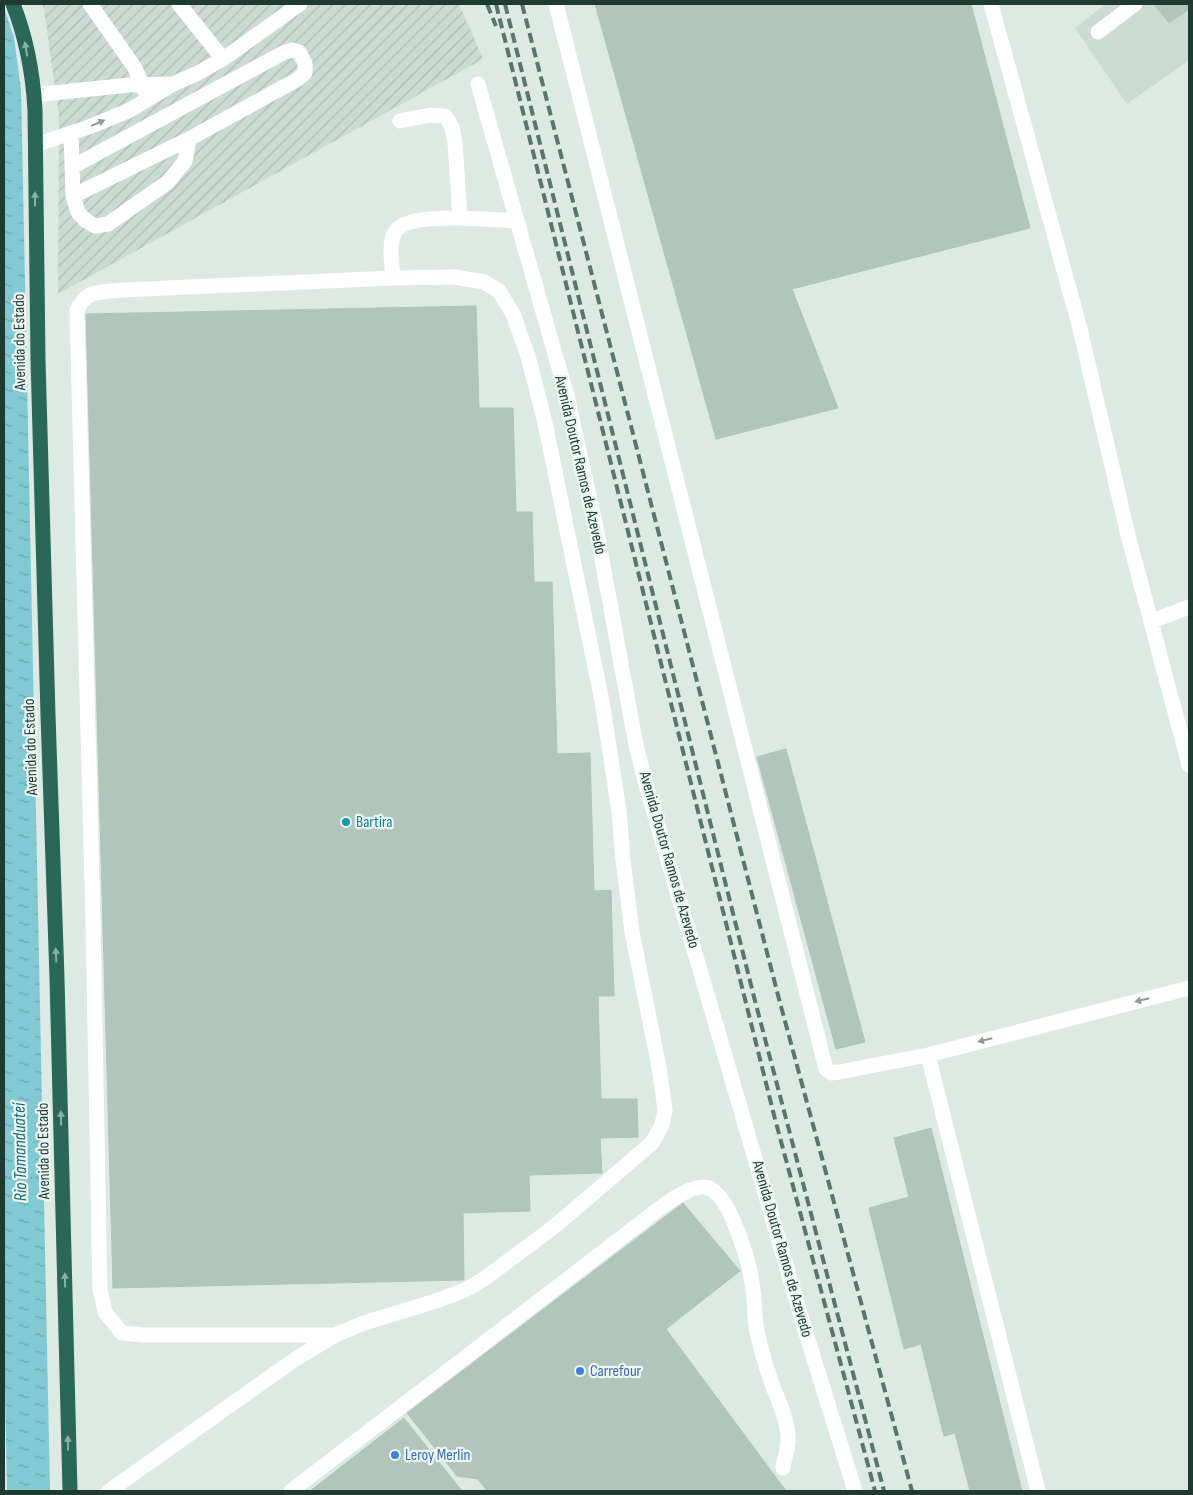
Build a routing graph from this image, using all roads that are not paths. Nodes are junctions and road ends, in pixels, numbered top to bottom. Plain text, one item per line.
1 (13, 4) edge
2 (90, 4) edge
3 (179, 4) edge
4 (300, 4) edge
5 (556, 4) edge
6 (991, 4) edge
7 (1135, 4) edge
8 (1098, 32) dead end
9 (223, 59) junction
10 (143, 84) junction
11 (173, 84) junction
12 (478, 84) dead end
13 (34, 95) junction
14 (148, 100) junction
15 (400, 121) dead end
16 (70, 133) junction
17 (189, 139) junction
18 (35, 145) junction
19 (72, 167) junction
20 (73, 196) junction
21 (460, 218) junction
22 (516, 221) junction
23 (393, 278) junction
24 (1189, 607) edge
25 (1152, 621) junction
26 (1189, 765) edge
27 (1189, 988) edge
28 (928, 1055) junction
29 (335, 1335) junction
30 (783, 1468) dead end
31 (70, 1491) edge
32 (109, 1491) edge
33 (291, 1491) edge
34 (855, 1491) edge
35 (1038, 1491) edge

13 -> 1 highway, Avenida do Estado
2 - 10 street
3 - 9 street
4 - 9 street
5 - 28 street
6 - 25 street
7 - 8 street
9 - 11 street
10 - 11 street
10 - 13 street
10 - 14 street
11 - 14 street
12 - 22 street, Avenida Doutor Ramos de Azevedo
13 - 18 highway, Avenida do Estado
16 -> 14 street
15 - 21 street
16 - 18 street
16 - 19 street
17 - 19 street
17 - 20 street
17 - 20 street
31 -> 18 highway, Avenida do Estado
19 - 20 street
21 - 22 street
21 - 23 street
22 - 34 street, Avenida Doutor Ramos de Azevedo
23 - 29 street
23 - 29 street
24 - 25 street
25 - 26 street
27 -> 28 street
28 - 35 street
29 - 32 street
30 - 33 street

